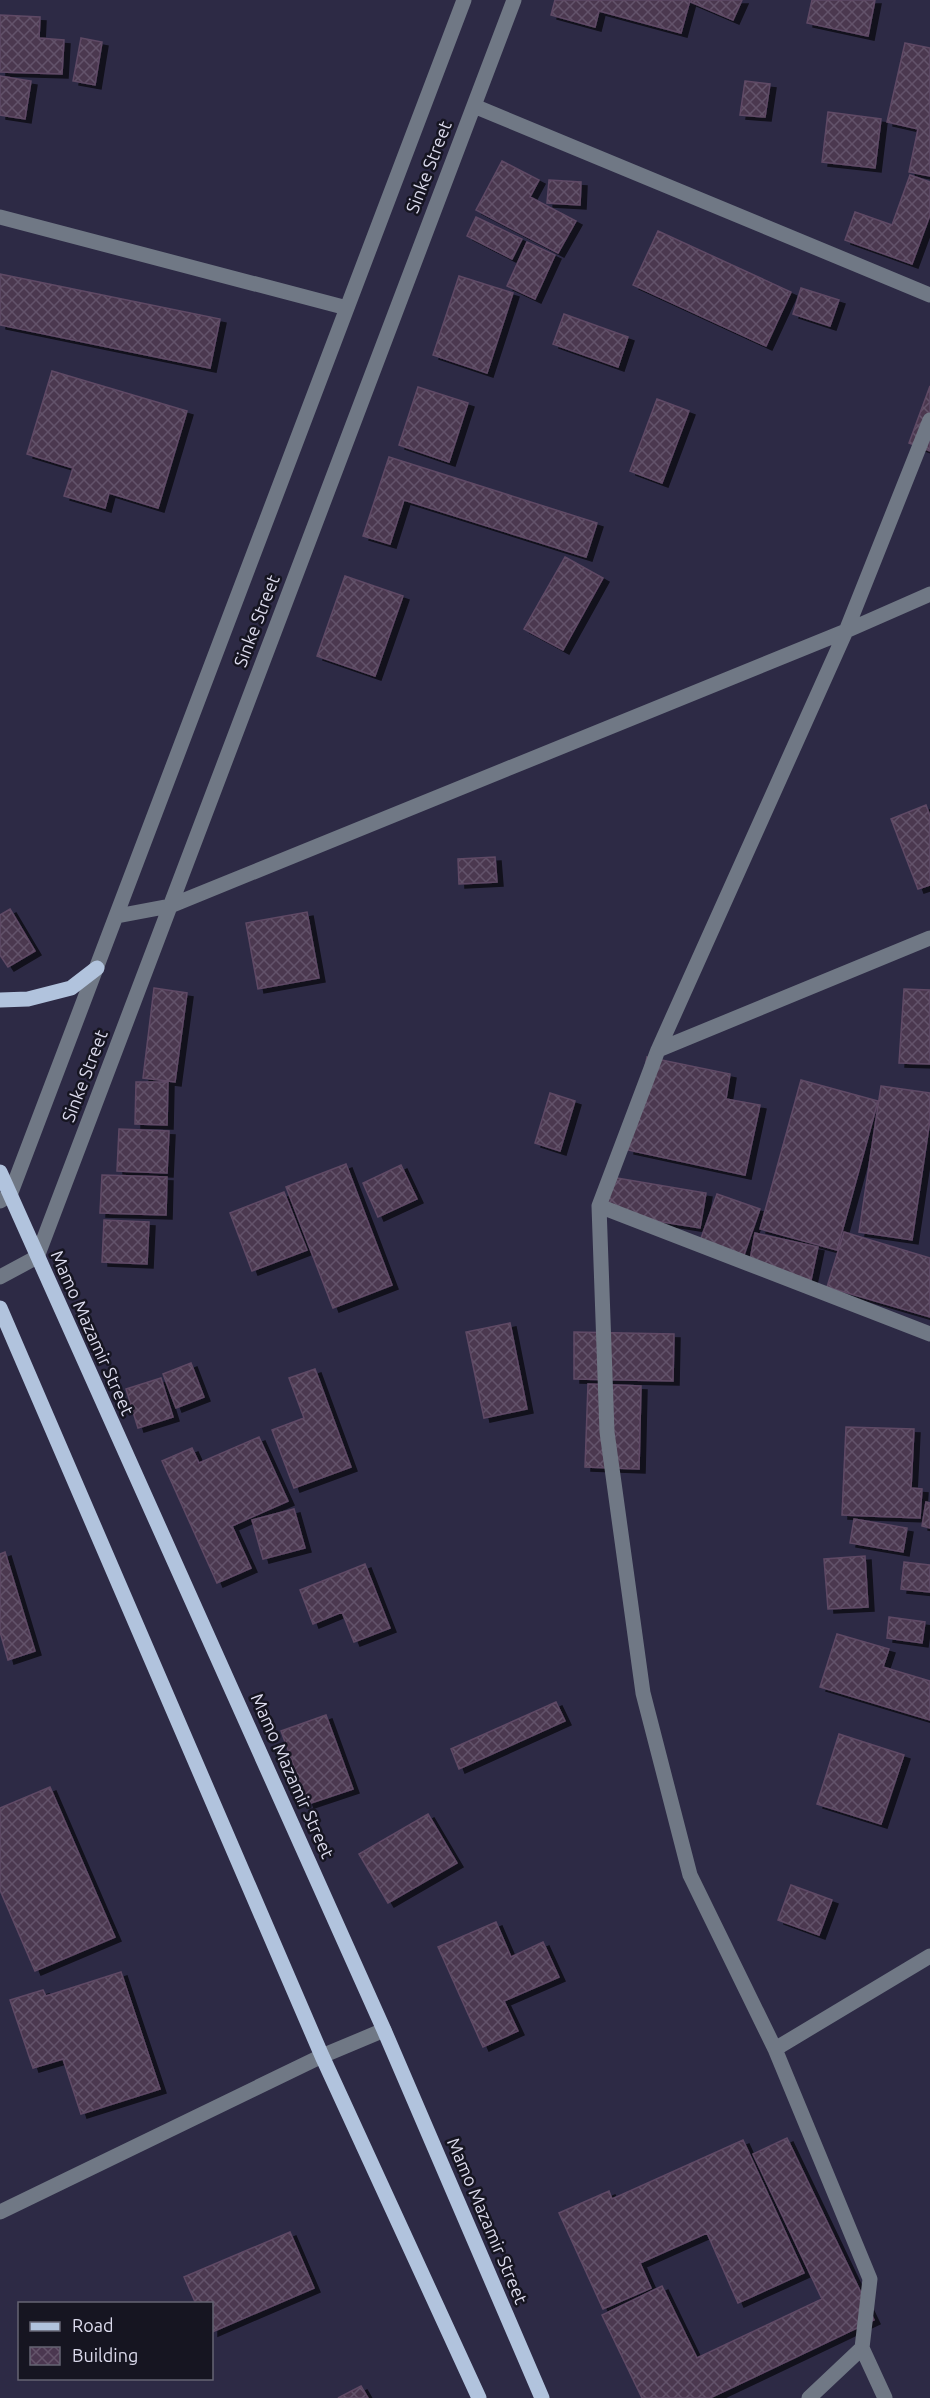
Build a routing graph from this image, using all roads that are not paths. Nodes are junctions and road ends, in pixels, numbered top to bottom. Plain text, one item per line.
1 (464, 0) edge
2 (514, 0) edge
3 (474, 106) junction
4 (0, 217) edge
5 (930, 295) edge
6 (347, 308) junction
7 (930, 420) edge
8 (930, 594) edge
9 (846, 631) junction
10 (170, 906) junction
11 (117, 916) junction
12 (930, 938) edge
13 (97, 968) junction
14 (0, 1000) edge
15 (658, 1050) junction
16 (0, 1172) edge
17 (5, 1198) edge
18 (599, 1206) junction
19 (37, 1257) junction
20 (0, 1277) edge
21 (0, 1308) edge
22 (5, 1334) edge
23 (930, 1334) edge
24 (930, 1956) edge
25 (384, 2030) junction
26 (775, 2049) junction
27 (322, 2056) junction
28 (0, 2212) edge
29 (862, 2348) junction
30 (478, 2398) edge
31 (542, 2398) edge
32 (809, 2398) edge
33 (885, 2398) edge

1 - 6 street, Sinke Street
2 - 3 street, Sinke Street
3 - 5 street
3 - 10 street, Sinke Street
4 - 6 street
6 - 11 street, Sinke Street
7 - 9 street
8 - 9 street
9 - 10 street
9 - 15 street
10 - 11 street
10 - 19 street, Sinke Street
11 - 13 street, Sinke Street
12 - 15 street
13 - 14 main road
13 - 17 street, Sinke Street
15 - 18 street
16 - 17 main road, Mamo Mazamir Street
17 - 19 main road, Mamo Mazamir Street
18 - 23 street
18 - 26 street
19 - 20 street
19 - 25 main road, Mamo Mazamir Street
21 - 22 main road
22 - 27 main road
24 - 26 street
25 - 27 street
25 - 31 main road, Mamo Mazamir Street
26 - 29 street
27 - 28 street
27 - 30 main road
29 - 32 street
29 - 33 street

